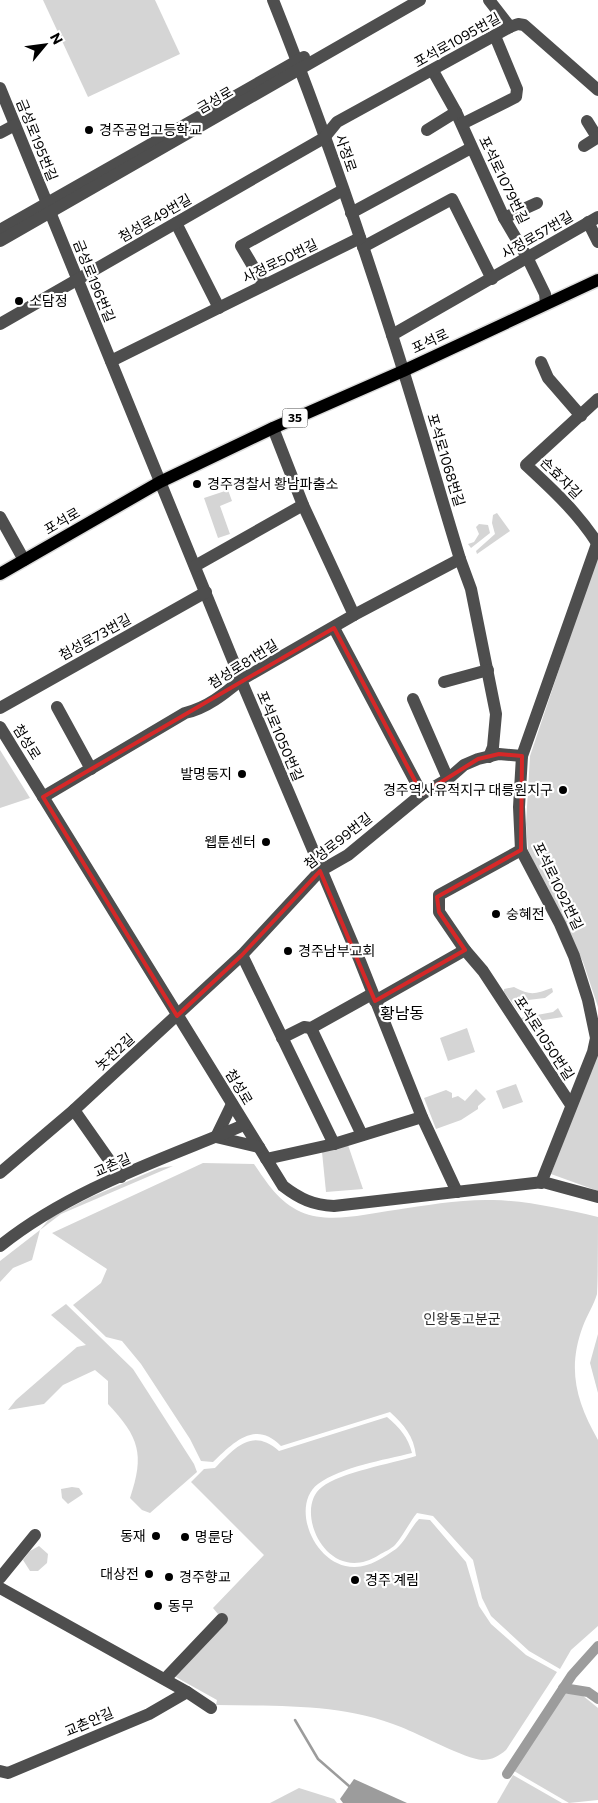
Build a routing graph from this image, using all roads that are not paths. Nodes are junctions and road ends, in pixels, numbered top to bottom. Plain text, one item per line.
1 (273, 0) edge
2 (404, 0) edge
3 (420, 0) edge
4 (490, 0) edge
5 (510, 27) junction
6 (495, 36) junction
7 (299, 65) junction
8 (433, 71) junction
9 (0, 88) edge
10 (598, 90) edge
11 (459, 118) junction
12 (587, 121) dead end
13 (15, 125) junction
14 (427, 130) dead end
15 (0, 133) edge
16 (598, 137) edge
17 (324, 138) junction
18 (584, 146) dead end
19 (471, 148) junction
20 (343, 190) junction
21 (537, 203) dead end
22 (49, 207) junction
23 (351, 213) junction
24 (504, 218) junction
25 (593, 220) edge
26 (176, 223) junction
27 (0, 230) edge
28 (0, 241) edge
29 (361, 242) junction
30 (598, 242) edge
31 (527, 257) junction
32 (78, 279) junction
33 (492, 279) junction
34 (598, 280) edge
35 (264, 285) junction
36 (546, 303) junction
37 (216, 309) junction
38 (0, 324) edge
39 (392, 335) junction
40 (111, 361) junction
41 (541, 362) dead end
42 (403, 371) junction
43 (598, 399) edge
44 (581, 416) junction
45 (273, 428) junction
46 (160, 482) junction
47 (304, 505) junction
48 (0, 517) edge
49 (598, 542) edge
50 (460, 559) junction
51 (24, 560) junction
52 (195, 566) junction
53 (0, 574) edge
54 (206, 592) junction
55 (354, 615) junction
56 (334, 628) junction
57 (488, 670) junction
58 (241, 680) junction
59 (444, 682) dead end
60 (413, 699) dead end
61 (57, 707) dead end
62 (0, 708) edge
63 (0, 727) edge
64 (522, 756) junction
65 (489, 757) junction
66 (91, 769) junction
67 (448, 779) junction
68 (422, 794) junction
69 (43, 798) junction
70 (521, 850) junction
71 (320, 871) junction
72 (465, 950) junction
73 (242, 955) junction
74 (374, 998) junction
75 (177, 1016) junction
76 (311, 1028) junction
77 (282, 1038) junction
78 (232, 1104) junction
79 (571, 1105) junction
80 (74, 1110) junction
81 (422, 1117) junction
82 (244, 1125) junction
83 (362, 1135) junction
84 (216, 1137) junction
85 (334, 1144) junction
86 (258, 1147) junction
87 (266, 1158) junction
88 (0, 1174) edge
89 (121, 1177) junction
90 (540, 1183) junction
91 (457, 1192) junction
92 (598, 1197) edge
93 (0, 1246) edge
94 (34, 1535) dead end
95 (0, 1578) edge
96 (0, 1588) edge
97 (222, 1619) dead end
98 (165, 1679) junction
99 (187, 1692) junction
100 (211, 1708) dead end
101 (0, 1770) edge

1 - 7 street, 사정로
2 - 7 street, 금성로
3 - 7 street, 금성로
4 - 5 street
5 - 6 street, 포석로1095번길
5 - 10 street, 포석로1095번길
6 - 8 street, 포석로1095번길
6 - 11 street
7 - 17 street, 사정로
7 - 22 street, 금성로
8 - 11 street, 포석로1079번길
8 - 17 street, 포석로1095번길
9 - 13 street, 금성로195번길
11 - 14 street
11 - 19 street, 포석로1079번길
12 - 16 street
13 - 15 street
13 - 22 street, 금성로195번길
16 - 18 street
17 - 20 street, 사정로
17 - 26 street, 첨성로49번길
19 - 23 street
19 - 24 street, 포석로1079번길
20 - 23 street, 사정로
20 - 35 street
21 - 24 street
22 - 27 street, 금성로
22 - 28 street, 금성로
22 - 32 street, 금성로196번길
23 - 29 street, 사정로
24 - 31 street, 포석로1079번길
25 - 30 street
25 - 31 street, 사정로57번길
26 - 32 street, 첨성로49번길
26 - 37 street
29 - 33 street, 사정로57번길
29 - 35 street, 사정로50번길
29 - 39 street, 사정로
31 - 33 street, 사정로57번길
31 - 36 street, 포석로1079번길
32 - 38 street, 첨성로49번길
32 - 40 street, 금성로196번길
33 - 39 street, 사정로57번길
34 - 36 main road, 포석로 / 35
35 - 37 street, 사정로50번길
36 - 42 main road, 포석로 / 35
37 - 40 street
39 - 42 street, 사정로
40 - 46 street, 금성로196번길
41 - 44 street
42 - 45 main road, 포석로 / 35
42 - 50 street, 포석로1068번길
43 - 44 street, 손효자길
44 - 49 street, 손효자길
45 - 46 main road, 포석로 / 35
45 - 47 street
46 - 51 main road, 포석로 / 35
46 - 52 street, 포석로1050번길
47 - 52 street
47 - 55 street
48 - 51 street
49 - 64 street, 포석로1092번길
50 - 55 street, 첨성로81번길
50 - 57 street, 포석로1068번길
51 - 53 main road, 포석로 / 35
52 - 54 street, 포석로1050번길
54 - 58 street, 포석로1050번길
54 - 62 street, 첨성로73번길
55 - 56 street, 첨성로81번길
56 - 58 street, 첨성로81번길
56 - 68 street
57 - 59 street
57 - 65 street, 포석로1068번길
58 - 66 street, 첨성로81번길
58 - 71 street, 포석로1050번길
60 - 67 street
61 - 66 street
63 - 69 street, 첨성로
64 - 65 street, 첨성로99번길
64 - 70 street, 포석로1092번길
65 - 67 street, 첨성로99번길
66 - 69 street, 첨성로81번길
67 - 68 street, 첨성로99번길
68 - 71 street, 첨성로99번길
69 - 75 street, 첨성로
70 - 72 street, 포석로1050번길
70 - 79 street, 포석로1092번길
71 - 73 street, 첨성로99번길
71 - 74 street, 포석로1050번길
72 - 74 street
72 - 79 street, 포석로1050번길
73 - 75 street, 첨성로99번길
73 - 77 street
74 - 76 street
74 - 81 street, 포석로1050번길
75 - 78 street, 첨성로
75 - 80 street, 놋전2길
76 - 77 street
76 - 83 street
77 - 85 street
78 - 82 street, 첨성로
78 - 84 street
79 - 90 street, 포석로1092번길
80 - 88 street, 놋전2길
80 - 89 street
81 - 83 street
81 - 91 street, 포석로1050번길
82 - 84 street, 교촌길
82 - 86 street, 첨성로
83 - 85 street
84 - 86 street
84 - 89 street, 교촌길
85 - 87 street
86 - 87 street, 첨성로
87 - 91 street, 첨성로
89 - 93 street, 교촌길
90 - 91 street, 첨성로
90 - 92 street, 첨성로
94 - 95 street
96 - 98 street
97 - 98 street
98 - 99 street
99 - 100 street
99 - 101 street, 교촌안길

